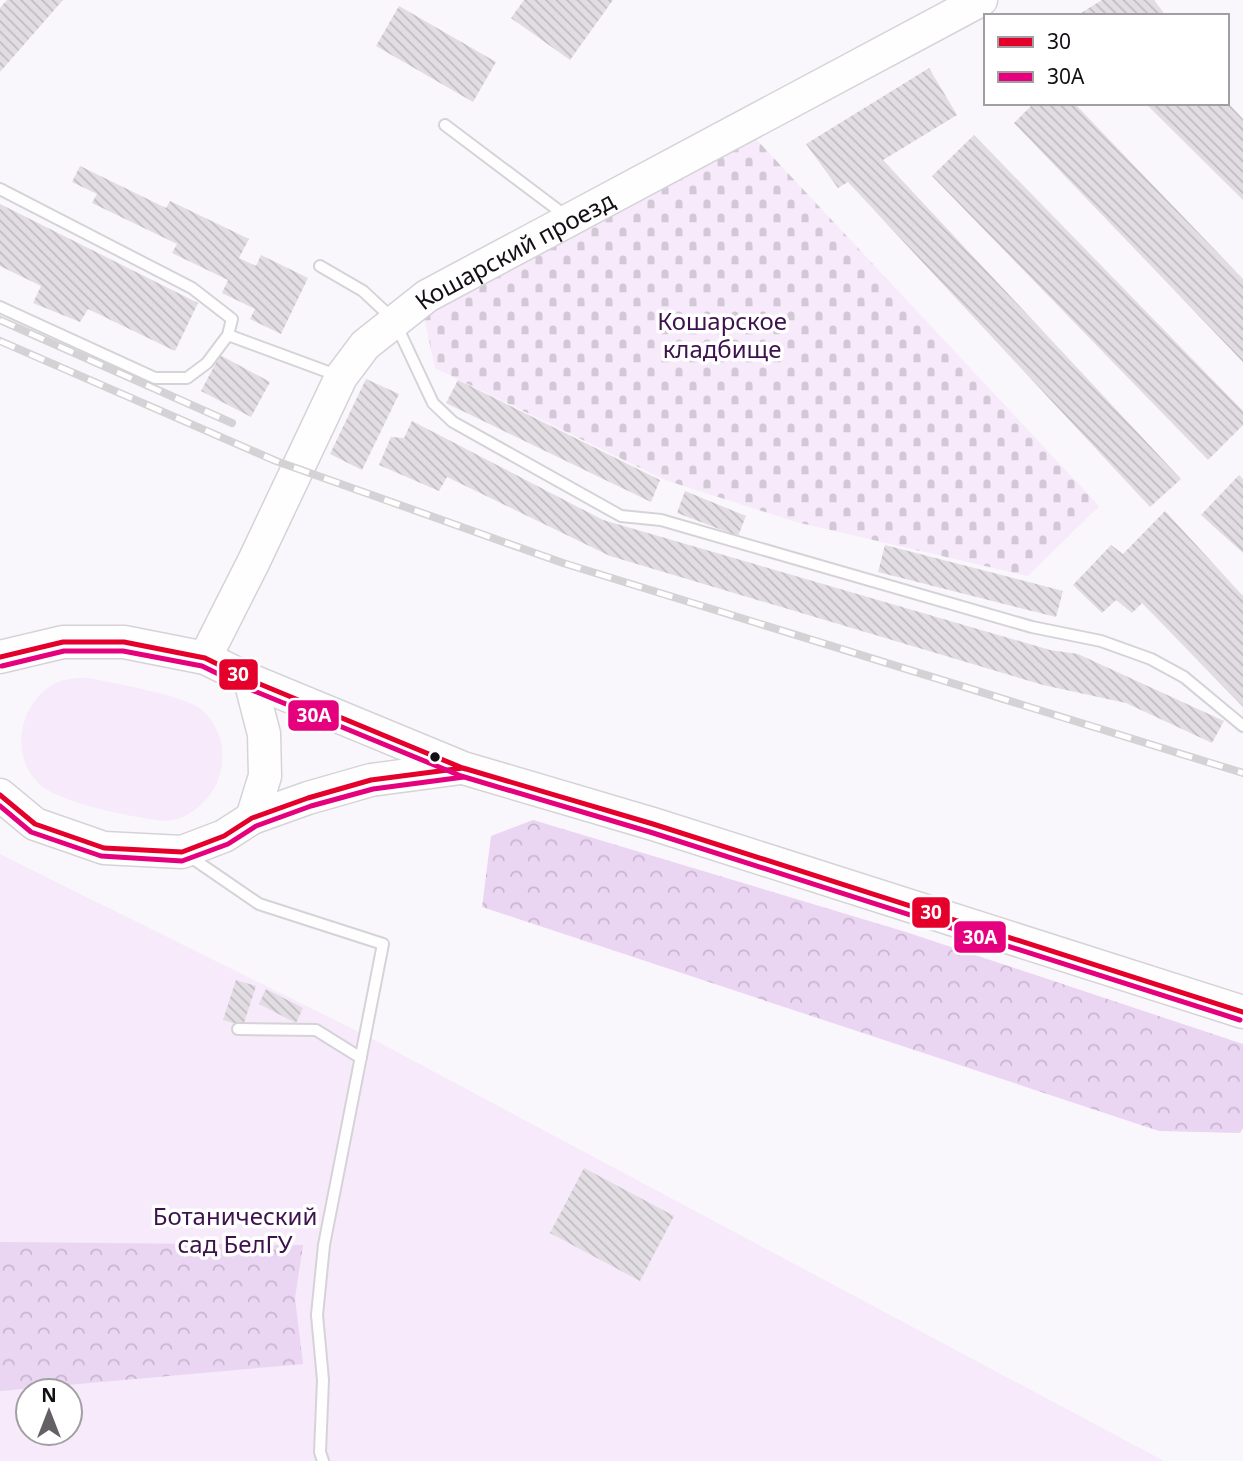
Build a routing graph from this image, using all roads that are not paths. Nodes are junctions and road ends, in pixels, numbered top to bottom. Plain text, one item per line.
1 (981, 0) edge
2 (445, 125) dead end
3 (0, 190) edge
4 (570, 219) junction
5 (320, 265) dead end
6 (0, 307) edge
7 (394, 320) junction
8 (228, 335) junction
9 (341, 377) junction
10 (11, 655) edge
11 (205, 658) junction
12 (0, 678) edge
13 (250, 680) junction
14 (1243, 726) edge
15 (463, 768) junction
16 (0, 795) edge
17 (252, 818) junction
18 (182, 852) junction
19 (1243, 1012) edge
20 (238, 1029) dead end
21 (360, 1058) junction
22 (323, 1461) edge

1 - 4 main road, Кошарский проезд
2 - 4 lane
3 - 8 lane
4 - 7 main road, Кошарский проезд
5 - 7 lane
6 - 8 lane
7 - 9 main road, Кошарский проезд
7 - 14 lane
8 - 9 lane
9 - 11 main road, Кошарский проезд
10 - 11 main road
10 - 12 main road
11 - 13 main road
13 - 15 main road
13 - 17 main road
15 - 17 main road
15 - 19 main road
16 - 18 main road
17 - 18 main road
18 - 21 lane
20 - 21 lane
21 - 22 lane

